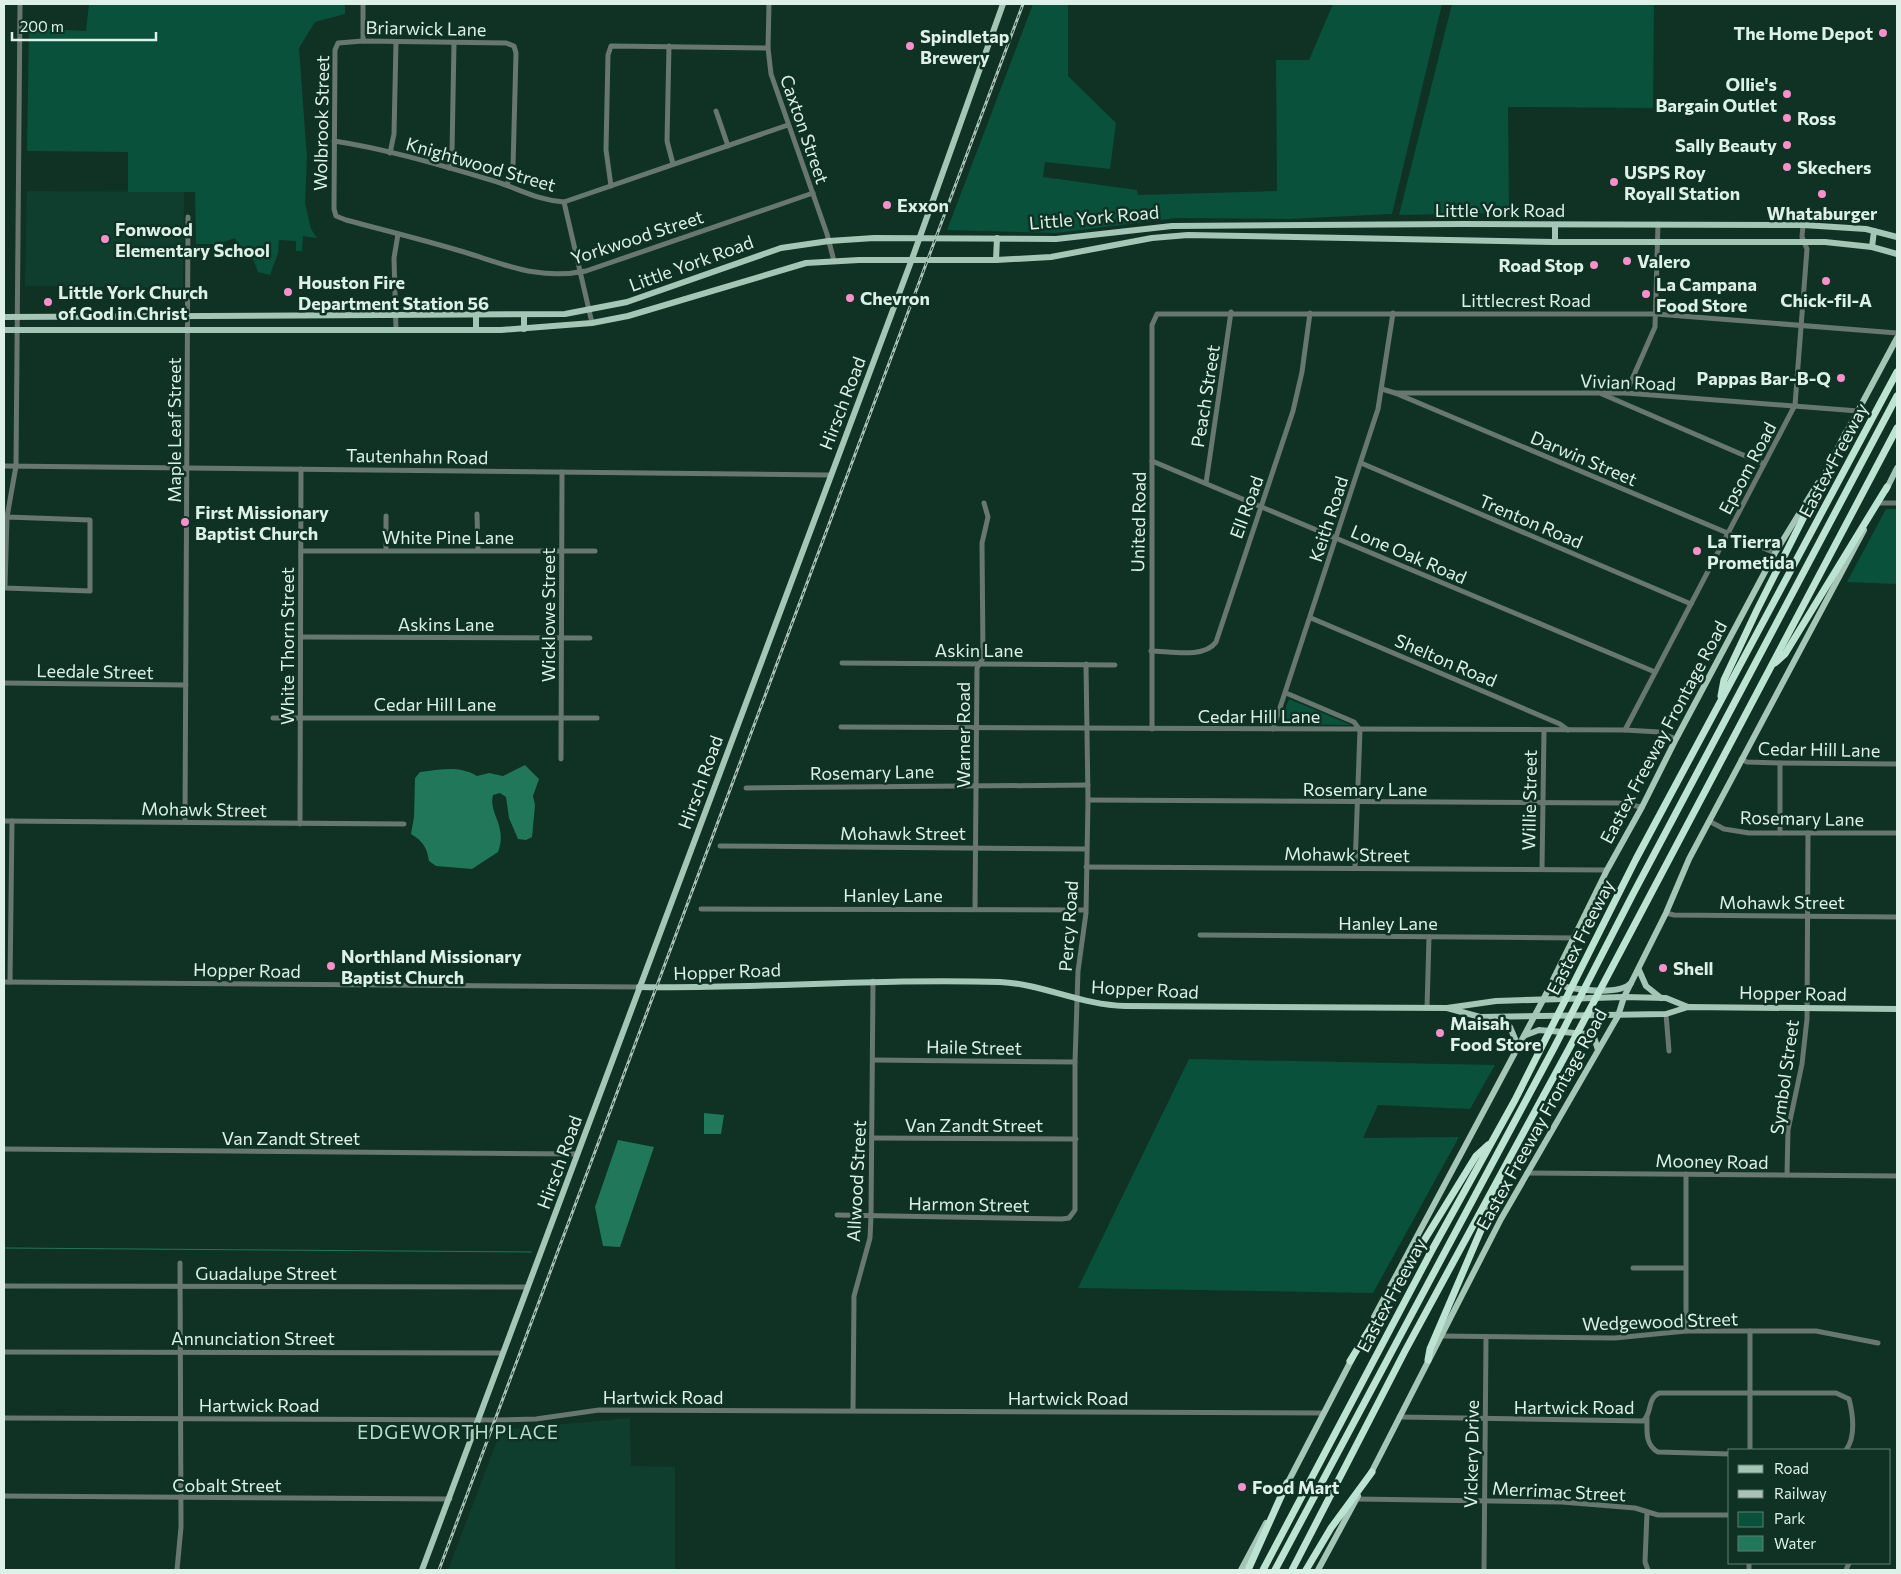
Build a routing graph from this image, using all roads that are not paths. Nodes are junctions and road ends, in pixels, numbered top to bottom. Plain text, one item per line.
1 (20, 4) edge
2 (363, 4) edge
3 (769, 4) edge
4 (1003, 4) edge
5 (363, 41) junction
6 (396, 42) junction
7 (338, 43) joint
8 (454, 43) junction
9 (669, 46) junction
10 (768, 48) junction
11 (716, 111) dead end
12 (788, 125) junction
13 (334, 141) junction
14 (728, 146) junction
15 (390, 153) junction
16 (673, 164) junction
17 (449, 168) junction
18 (507, 185) junction
19 (612, 186) junction
20 (812, 193) junction
21 (564, 202) junction
22 (334, 204) joint
23 (188, 217) dead end
24 (1658, 224) junction
25 (1555, 225) junction
26 (1803, 225) junction
27 (1874, 231) junction
28 (398, 234) junction
29 (920, 237) junction
30 (1897, 237) edge
31 (997, 238) junction
32 (829, 241) junction
33 (1555, 242) junction
34 (1657, 242) junction
35 (1804, 242) junction
36 (1872, 247) junction
37 (1897, 254) edge
38 (912, 259) junction
39 (996, 260) junction
40 (834, 261) junction
41 (579, 272) junction
42 (588, 311) junction
43 (1231, 312) junction
44 (1310, 313) junction
45 (1393, 313) junction
46 (524, 314) junction
47 (1656, 314) junction
48 (476, 315) junction
49 (272, 316) junction
50 (292, 316) junction
51 (396, 316) junction
52 (1156, 316) joint
53 (4, 317) edge
54 (17, 317) junction
55 (188, 317) junction
56 (592, 323) junction
57 (1802, 325) junction
58 (524, 329) junction
59 (4, 330) edge
60 (18, 330) junction
61 (271, 330) junction
62 (292, 330) junction
63 (396, 330) junction
64 (476, 330) junction
65 (188, 331) junction
66 (1897, 333) edge
67 (1897, 338) edge
68 (1897, 372) edge
69 (1382, 389) junction
70 (1395, 392) junction
71 (1626, 393) junction
72 (1602, 394) junction
73 (1897, 396) edge
74 (1795, 404) junction
75 (1858, 411) junction
76 (1897, 428) edge
77 (1846, 433) junction
78 (1152, 461) junction
79 (1361, 463) junction
80 (1764, 464) junction
81 (4, 466) edge
82 (16, 466) junction
83 (187, 468) junction
84 (1897, 468) edge
85 (301, 469) junction
86 (562, 472) junction
87 (830, 475) junction
88 (1206, 483) junction
89 (1887, 487) junction
90 (984, 503) dead end
91 (1878, 503) junction
92 (1897, 504) edge
93 (1260, 506) junction
94 (477, 514) dead end
95 (386, 516) dead end
96 (7, 517) junction
97 (1728, 534) junction
98 (1336, 538) junction
99 (386, 550) junction
100 (478, 550) junction
101 (562, 551) junction
102 (595, 551) dead end
103 (301, 552) junction
104 (1775, 553) junction
105 (1691, 604) junction
106 (1311, 618) junction
107 (301, 637) junction
108 (562, 638) junction
109 (590, 638) dead end
110 (1150, 651) junction
111 (842, 663) dead end
112 (980, 663) junction
113 (1086, 664) junction
114 (1115, 665) dead end
115 (1771, 666) junction
116 (1655, 672) junction
117 (4, 683) edge
118 (186, 685) junction
119 (1286, 693) junction
120 (1720, 702) junction
121 (274, 718) dead end
122 (561, 718) junction
123 (597, 718) dead end
124 (300, 719) junction
125 (841, 727) dead end
126 (976, 728) junction
127 (1087, 729) junction
128 (1152, 729) junction
129 (1273, 729) junction
130 (1360, 730) junction
131 (1625, 730) junction
132 (1544, 731) junction
133 (1569, 731) junction
134 (1676, 740) junction
135 (561, 759) dead end
136 (1741, 759) junction
137 (1780, 763) junction
138 (1897, 764) edge
139 (976, 785) junction
140 (1088, 785) junction
141 (746, 788) dead end
142 (1088, 800) junction
143 (1356, 803) junction
144 (1544, 803) junction
145 (1642, 807) junction
146 (4, 821) edge
147 (12, 821) junction
148 (1709, 821) junction
149 (185, 822) junction
150 (300, 824) junction
151 (404, 824) dead end
152 (1780, 833) junction
153 (1808, 833) junction
154 (1897, 833) edge
155 (720, 846) dead end
156 (976, 847) junction
157 (1086, 849) junction
158 (1086, 867) junction
159 (1355, 867) junction
160 (1542, 869) junction
161 (1607, 870) junction
162 (701, 909) dead end
163 (975, 909) junction
164 (1085, 910) junction
165 (1666, 913) junction
166 (1808, 916) junction
167 (1897, 917) edge
168 (1200, 936) dead end
169 (1429, 937) junction
170 (1575, 938) junction
171 (1639, 970) junction
172 (1556, 976) junction
173 (1634, 980) junction
174 (873, 981) junction
175 (7, 982) edge
176 (639, 987) junction
177 (1624, 997) junction
178 (1661, 998) junction
179 (1078, 1000) junction
180 (1543, 1000) junction
181 (1688, 1007) junction
182 (1427, 1008) junction
183 (1447, 1008) junction
184 (1807, 1008) junction
185 (1897, 1009) edge
186 (1666, 1014) junction
187 (1618, 1016) junction
188 (1494, 1017) junction
189 (1534, 1017) junction
190 (1523, 1037) junction
191 (1518, 1046) junction
192 (1598, 1050) junction
193 (1669, 1050) dead end
194 (873, 1060) junction
195 (1075, 1062) junction
196 (1531, 1116) junction
197 (872, 1138) junction
198 (1076, 1139) junction
199 (1494, 1139) junction
200 (4, 1149) edge
201 (578, 1154) junction
202 (1526, 1173) junction
203 (1686, 1174) junction
204 (1787, 1175) junction
205 (1897, 1176) edge
206 (1076, 1189) joint
207 (837, 1215) dead end
208 (872, 1216) junction
209 (180, 1263) dead end
210 (1633, 1268) dead end
211 (1685, 1268) junction
212 (4, 1286) edge
213 (528, 1286) junction
214 (180, 1287) junction
215 (1686, 1331) junction
216 (1750, 1331) junction
217 (1441, 1336) junction
218 (1486, 1338) junction
219 (1878, 1343) dead end
220 (4, 1352) edge
221 (180, 1352) junction
222 (503, 1353) junction
223 (1428, 1360) junction
224 (1350, 1361) junction
225 (1750, 1393) junction
226 (853, 1410) junction
227 (1322, 1413) junction
228 (1400, 1417) junction
229 (4, 1418) edge
230 (1647, 1418) junction
231 (181, 1419) junction
232 (478, 1420) junction
233 (1486, 1420) junction
234 (1750, 1449) edge
235 (1847, 1449) edge
236 (1728, 1454) edge
237 (1372, 1472) junction
238 (1288, 1483) junction
239 (4, 1496) edge
240 (181, 1498) junction
241 (450, 1499) junction
242 (1356, 1500) junction
243 (1484, 1501) junction
244 (1647, 1513) junction
245 (1728, 1515) edge
246 (176, 1570) edge
247 (422, 1570) edge
248 (1241, 1570) edge
249 (1248, 1570) edge
250 (1263, 1570) edge
251 (1275, 1570) edge
252 (1292, 1570) edge
253 (1306, 1570) edge
254 (1318, 1570) edge
255 (1484, 1570) edge
256 (1648, 1570) edge

1 - 54 street
2 - 5 street
3 - 10 street, Caxton Street
4 - 29 main road, Hirsch Road
5 - 6 street, Briarwick Lane
5 - 7 street, Briarwick Lane
6 - 8 street, Briarwick Lane
6 - 15 street
7 - 13 street, Wolbrook Street
8 - 17 street
8 - 18 street, Briarwick Lane
9 - 10 street
9 - 16 street
9 - 19 street
10 - 12 street, Caxton Street
11 - 14 street
12 - 14 street, Knightwood Street
12 - 20 street, Caxton Street
13 - 15 street, Knightwood Street
13 - 22 street, Wolbrook Street
14 - 16 street, Knightwood Street
15 - 17 street, Knightwood Street
16 - 19 street, Knightwood Street
17 - 18 street, Knightwood Street
18 - 21 street, Knightwood Street
19 - 21 street, Knightwood Street
20 - 32 street, Caxton Street
20 - 41 street, Yorkwood Street
21 - 41 street
22 - 28 street, Yorkwood Street
23 - 55 street, Maple Leaf Street
24 - 25 main road, Little York Road
24 - 26 main road, Little York Road
24 - 34 street
25 - 31 main road, Little York Road
25 - 33 main road
26 - 27 main road, Little York Road
26 - 35 street, Epsom Road
27 - 30 main road, Little York Road
27 - 36 main road
28 - 41 street, Yorkwood Street
28 - 51 street
29 - 31 main road, Little York Road
29 - 32 main road, Little York Road
29 - 38 main road, Hirsch Road
31 - 39 main road
32 - 40 street, Caxton Street
32 - 42 main road, Little York Road
33 - 34 main road, Little York Road
33 - 39 main road, Little York Road
34 - 35 main road, Little York Road
34 - 47 street
35 - 36 main road, Little York Road
35 - 57 street, Epsom Road
36 - 37 main road, Little York Road
38 - 39 main road, Little York Road
38 - 40 main road, Little York Road
38 - 87 main road, Hirsch Road
40 - 56 main road, Little York Road
41 - 42 street
42 - 46 main road, Little York Road
42 - 56 street
43 - 44 street, Littlecrest Road
43 - 52 street, Littlecrest Road
43 - 88 street, Peach Street
44 - 45 street, Littlecrest Road
44 - 93 street, Ell Road
45 - 47 street, Littlecrest Road
45 - 69 street, Keith Road
46 - 48 main road, Little York Road
46 - 58 main road
47 - 57 street, Littlecrest Road
47 - 71 street
48 - 51 main road, Little York Road
48 - 64 main road
49 - 50 main road, Little York Road
49 - 55 main road, Little York Road
49 - 61 main road
50 - 51 main road, Little York Road
50 - 62 main road
51 - 63 street
52 - 78 street, United Road
53 - 54 main road, Little York Road
54 - 55 main road, Little York Road
54 - 60 street
55 - 65 street, Maple Leaf Street
56 - 58 main road, Little York Road
57 - 66 street, Littlecrest Road
57 - 74 street, Epsom Road
58 - 64 main road, Little York Road
59 - 60 main road, Little York Road
60 - 65 main road, Little York Road
60 - 82 street
61 - 62 main road, Little York Road
61 - 65 main road, Little York Road
62 - 63 main road, Little York Road
63 - 64 main road, Little York Road
65 - 83 street, Maple Leaf Street
67 - 75 main road, Eastex Freeway Frontage Road
68 - 120 highway, Eastex Freeway
69 - 70 street, Darwin Street
69 - 79 street, Keith Road
70 - 72 street, Vivian Road
70 - 97 street, Darwin Street
71 - 72 street, Vivian Road
71 - 74 street, Vivian Road
72 - 80 street
73 - 251 highway
74 - 75 street, Vivian Road
74 - 80 street, Epsom Road
75 - 77 main road, Eastex Freeway Frontage Road
76 - 115 highway
77 - 104 main road, Eastex Freeway Frontage Road
77 - 120 highway
78 - 88 street, Lone Oak Road
78 - 110 street, United Road
79 - 98 street, Keith Road
79 - 105 street, Trenton Road
80 - 97 street, Epsom Road
81 - 82 street, Tautenhahn Road
82 - 83 street, Tautenhahn Road
82 - 96 street
83 - 85 street, Tautenhahn Road
83 - 118 street, Maple Leaf Street
84 - 89 main road, Eastex Freeway Frontage Road
85 - 86 street, Tautenhahn Road
85 - 103 street, White Thorn Street
86 - 87 street, Tautenhahn Road
86 - 101 street, Wicklowe Street
87 - 176 main road, Hirsch Road
88 - 93 street, Lone Oak Road
89 - 91 main road, Eastex Freeway Frontage Road
89 - 115 highway
90 - 112 street, Warner Road
91 - 92 street
91 - 136 main road, Eastex Freeway Frontage Road
93 - 98 street, Lone Oak Road
93 - 110 street, Ell Road
94 - 100 street
95 - 99 street
96 - 96 street
97 - 104 street, Darwin Street
97 - 105 street, Epsom Road
98 - 106 street, Keith Road
98 - 116 street, Lone Oak Road
99 - 100 street, White Pine Lane
99 - 103 street, White Pine Lane
100 - 101 street, White Pine Lane
101 - 102 street, White Pine Lane
101 - 108 street, Wicklowe Street
103 - 107 street, White Thorn Street
104 - 134 main road, Eastex Freeway Frontage Road
105 - 116 street, Epsom Road
106 - 119 street, Keith Road
106 - 133 street, Shelton Road
107 - 108 street, Askins Lane
107 - 124 street, White Thorn Street
108 - 109 street, Askins Lane
108 - 122 street, Wicklowe Street
110 - 128 street, United Road
111 - 112 street, Askin Lane
112 - 113 street, Askin Lane
112 - 126 street, Warner Road
113 - 114 street, Askin Lane
113 - 127 street, Percy Road
115 - 196 highway
116 - 131 street, Epsom Road
117 - 118 street, Leedale Street
118 - 149 street, Maple Leaf Street
119 - 129 street, Keith Road
119 - 130 street
120 - 199 highway, Eastex Freeway
121 - 124 street, Cedar Hill Lane
122 - 123 street, Cedar Hill Lane
122 - 124 street, Cedar Hill Lane
122 - 135 street, Wicklowe Street
124 - 150 street, White Thorn Street
125 - 126 street, Cedar Hill Lane
126 - 127 street, Cedar Hill Lane
126 - 139 street, Warner Road
127 - 128 street, Cedar Hill Lane
127 - 140 street, Percy Road
128 - 129 street, Cedar Hill Lane
129 - 130 street, Cedar Hill Lane
130 - 132 street, Cedar Hill Lane
130 - 143 street
131 - 133 street, Cedar Hill Lane
131 - 134 street, Cedar Hill Lane
132 - 133 street, Cedar Hill Lane
132 - 144 street, Willie Street
134 - 145 main road, Eastex Freeway Frontage Road
136 - 137 street, Cedar Hill Lane
136 - 148 main road, Eastex Freeway Frontage Road
137 - 138 street, Cedar Hill Lane
137 - 152 street
139 - 140 street, Rosemary Lane
139 - 141 street, Rosemary Lane
139 - 156 street, Warner Road
140 - 142 street, Percy Road
142 - 143 street, Rosemary Lane
142 - 157 street, Percy Road
143 - 144 street, Rosemary Lane
143 - 159 street
144 - 145 street, Rosemary Lane
144 - 160 street, Willie Street
145 - 161 main road, Eastex Freeway Frontage Road
146 - 147 street, Mohawk Street
147 - 149 street, Mohawk Street
147 - 175 street
148 - 152 street, Rosemary Lane
148 - 165 main road, Eastex Freeway Frontage Road
149 - 150 street, Mohawk Street
150 - 151 street, Mohawk Street
152 - 153 street, Rosemary Lane
153 - 154 street, Rosemary Lane
153 - 166 street, Symbol Street
155 - 156 street, Mohawk Street
156 - 157 street, Mohawk Street
156 - 163 street, Warner Road
157 - 158 street, Percy Road
158 - 159 street, Mohawk Street
158 - 164 street, Percy Road
159 - 160 street, Mohawk Street
160 - 161 street, Mohawk Street
161 - 170 main road, Eastex Freeway Frontage Road
162 - 163 street, Hanley Lane
163 - 164 street, Hanley Lane
164 - 179 street, Percy Road
165 - 166 street, Mohawk Street
165 - 171 main road, Eastex Freeway Frontage Road
166 - 167 street, Mohawk Street
166 - 184 street, Symbol Street
168 - 169 street, Hanley Lane
169 - 170 street, Hanley Lane
169 - 182 street
170 - 172 main road, Eastex Freeway Frontage Road
171 - 173 main road, Eastex Freeway Frontage Road
171 - 178 main road
172 - 173 main road
172 - 180 main road, Eastex Freeway Frontage Road
173 - 177 main road, Eastex Freeway Frontage Road
174 - 176 main road, Hopper Road
174 - 179 main road, Hopper Road
174 - 194 street, Allwood Street
175 - 176 street, Hopper Road
176 - 201 main road, Hirsch Road
177 - 178 main road, Hopper Road
177 - 180 main road, Hopper Road
177 - 187 main road, Eastex Freeway Frontage Road
178 - 181 main road, Hopper Road
179 - 182 main road, Hopper Road
179 - 195 street, Percy Road
180 - 183 main road, Hopper Road
180 - 189 main road, Eastex Freeway Frontage Road
181 - 184 main road, Hopper Road
181 - 186 main road, Hopper Road
182 - 183 main road, Hopper Road
183 - 188 main road, Hopper Road
184 - 185 main road, Hopper Road
184 - 204 street, Symbol Street
186 - 187 main road, Hopper Road
186 - 193 street
187 - 189 main road, Hopper Road
187 - 192 main road, Eastex Freeway Frontage Road
188 - 189 main road, Hopper Road
188 - 191 main road
189 - 190 main road, Eastex Freeway Frontage Road
190 - 191 main road, Eastex Freeway Frontage Road
190 - 192 main road
191 - 224 main road, Eastex Freeway Frontage Road
192 - 202 main road, Eastex Freeway Frontage Road
194 - 195 street, Haile Street
194 - 197 street, Allwood Street
195 - 198 street, Percy Road
196 - 223 highway
196 - 252 highway
197 - 198 street, Van Zandt Street
197 - 208 street, Allwood Street
198 - 206 street, Percy Road
199 - 224 highway
199 - 250 highway, Eastex Freeway
200 - 201 street, Van Zandt Street
201 - 213 main road, Hirsch Road
202 - 203 street, Mooney Road
202 - 217 main road, Eastex Freeway Frontage Road
203 - 204 street, Mooney Road
203 - 211 street
204 - 205 street, Mooney Road
206 - 208 street, Harmon Street
207 - 208 street, Harmon Street
208 - 226 street, Allwood Street
209 - 214 street
210 - 211 street
211 - 215 street
212 - 214 street, Guadalupe Street
213 - 214 street, Guadalupe Street
213 - 222 main road, Hirsch Road
214 - 221 street
215 - 216 street, Wedgewood Street
215 - 218 street, Wedgewood Street
216 - 219 street, Wedgewood Street
216 - 225 street
217 - 218 street, Wedgewood Street
217 - 223 main road, Eastex Freeway Frontage Road
218 - 233 street, Vickery Drive
220 - 221 street, Annunciation Street
221 - 222 street, Annunciation Street
221 - 231 street
222 - 232 main road, Hirsch Road
223 - 228 main road, Eastex Freeway Frontage Road
224 - 227 main road, Eastex Freeway Frontage Road
225 - 230 street, Hartwick Road
225 - 234 street
225 - 235 street, Hartwick Road
226 - 227 street, Hartwick Road
226 - 232 street, Hartwick Road
227 - 238 main road, Eastex Freeway Frontage Road
228 - 233 street, Hartwick Road
228 - 237 main road, Eastex Freeway Frontage Road
229 - 231 street, Hartwick Road
230 - 233 street, Hartwick Road
230 - 236 street
231 - 232 street, Hartwick Road
231 - 240 street
232 - 241 main road, Hirsch Road
233 - 243 street, Vickery Drive
237 - 242 main road, Eastex Freeway Frontage Road
237 - 253 highway
238 - 248 main road, Eastex Freeway Frontage Road
238 - 249 highway
239 - 240 street, Cobalt Street
240 - 241 street, Cobalt Street
240 - 246 street
241 - 247 main road, Hirsch Road
242 - 243 street, Merrimac Street
242 - 254 main road, Eastex Freeway Frontage Road
243 - 244 street, Merrimac Street
243 - 255 street, Vickery Drive
244 - 245 street, Merrimac Street
244 - 256 street

